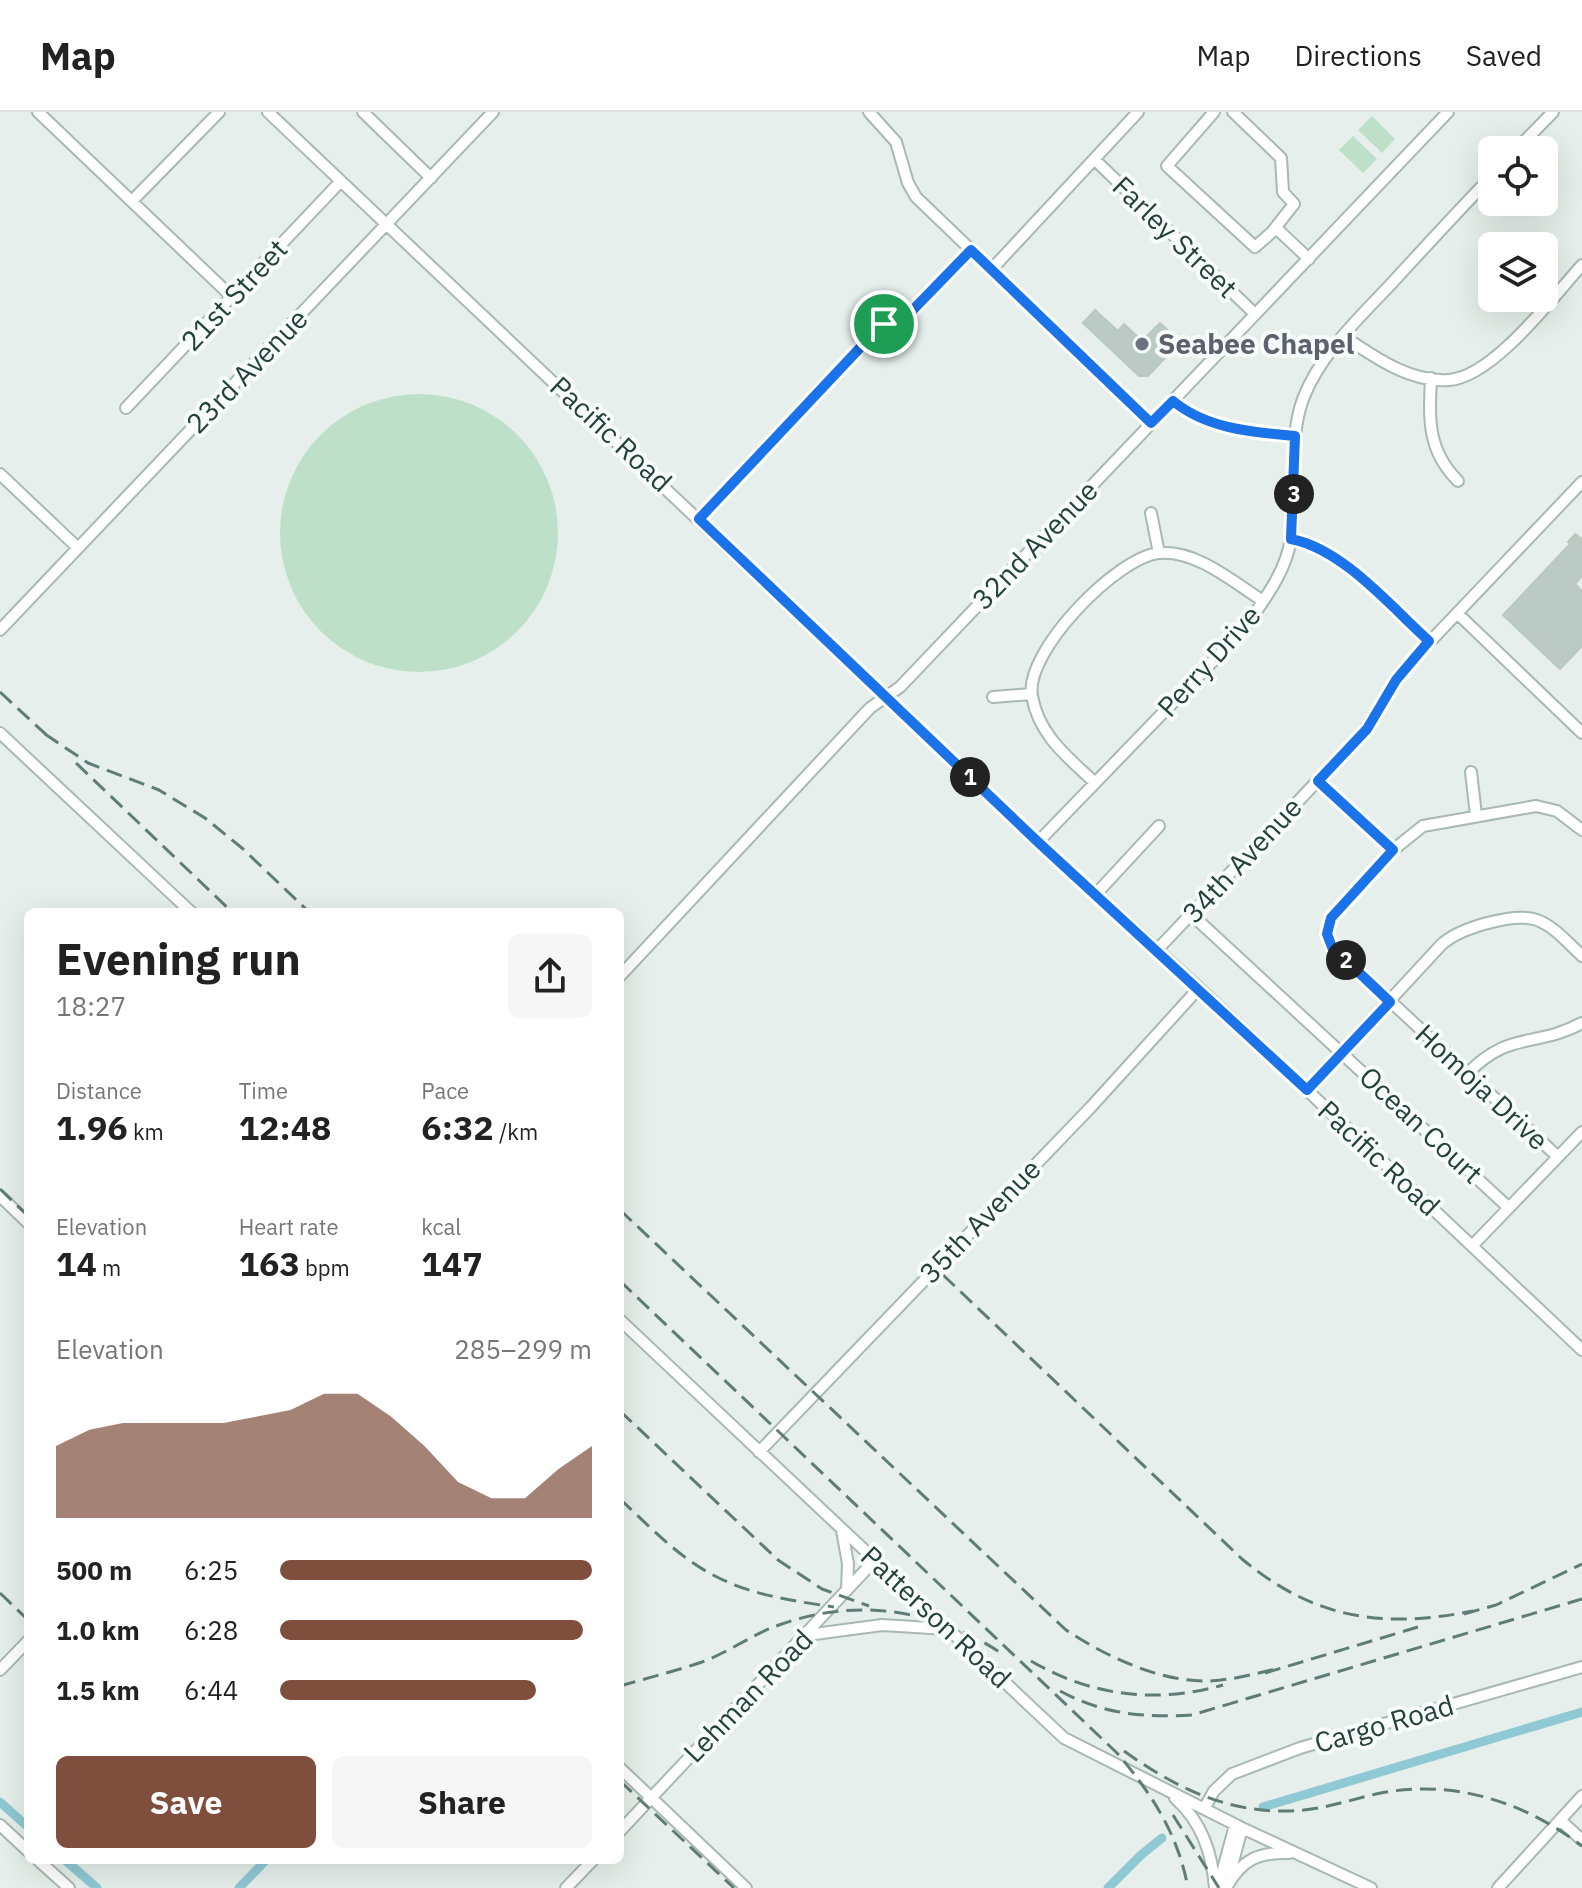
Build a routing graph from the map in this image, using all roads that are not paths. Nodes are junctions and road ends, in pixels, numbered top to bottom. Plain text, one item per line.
1 (38, 112) edge
2 (219, 112) edge
3 (363, 112) edge
4 (493, 112) edge
5 (869, 112) edge
6 (1138, 112) edge
7 (1214, 112) edge
8 (1233, 112) edge
9 (1448, 112) edge
10 (1553, 112) edge
11 (271, 113) edge
12 (1530, 136) edge
13 (1094, 159) junction
14 (431, 178) junction
15 (341, 181) junction
16 (1478, 191) edge
17 (133, 200) junction
18 (388, 224) junction
19 (1276, 228) junction
20 (971, 250) junction
21 (1309, 259) junction
22 (1582, 265) edge
23 (991, 270) junction
24 (232, 297) junction
25 (1255, 314) junction
26 (1343, 336) junction
27 (1431, 378) junction
28 (1173, 401) junction
29 (126, 408) dead end
30 (1151, 423) junction
31 (1295, 436) junction
32 (0, 474) edge
33 (1458, 481) dead end
34 (1582, 482) edge
35 (1151, 513) dead end
36 (699, 519) junction
37 (1291, 539) junction
38 (78, 548) junction
39 (1159, 553) junction
40 (1263, 601) junction
41 (1457, 613) junction
42 (0, 630) edge
43 (1429, 641) junction
44 (1031, 694) junction
45 (993, 697) dead end
46 (886, 698) junction
47 (0, 733) edge
48 (1582, 733) edge
49 (1471, 772) dead end
50 (1318, 781) junction
51 (1095, 783) junction
52 (1476, 815) junction
53 (1159, 826) dead end
54 (1582, 830) edge
55 (1038, 842) junction
56 (1393, 850) junction
57 (1096, 894) junction
58 (187, 908) edge
59 (1191, 914) junction
60 (1156, 951) junction
61 (1582, 956) edge
62 (624, 972) edge
63 (1199, 988) junction
64 (1390, 1002) junction
65 (1582, 1023) edge
66 (1343, 1052) junction
67 (1468, 1073) junction
68 (1307, 1090) junction
69 (1582, 1132) edge
70 (1557, 1156) junction
71 (0, 1196) edge
72 (1508, 1207) junction
73 (24, 1219) edge
74 (1472, 1246) junction
75 (624, 1324) edge
76 (1582, 1350) edge
77 (759, 1452) junction
78 (841, 1529) junction
79 (875, 1560) junction
80 (847, 1591) junction
81 (947, 1629) junction
82 (807, 1635) junction
83 (24, 1645) edge
84 (1582, 1667) edge
85 (0, 1670) edge
86 (624, 1772) edge
87 (1165, 1789) junction
88 (1582, 1796) edge
89 (652, 1798) junction
90 (1204, 1809) junction
91 (1560, 1820) junction
92 (0, 1825) edge
93 (624, 1827) edge
94 (1239, 1827) junction
95 (1582, 1840) edge
96 (24, 1847) edge
97 (1295, 1853) junction
98 (42, 1864) edge
99 (589, 1864) edge
100 (69, 1888) edge
101 (566, 1888) edge
102 (746, 1888) edge
103 (1221, 1888) edge
104 (1371, 1888) edge
105 (1498, 1888) edge

1 - 17 street
2 - 17 street
3 - 14 street
4 - 14 street, 23rd Avenue
5 - 20 street
6 - 13 street
7 - 19 street
8 - 19 street
9 - 21 street, 32nd Avenue
10 - 12 street
11 - 15 street, Pacific Road
13 - 23 street
13 - 25 street, Farley Street
14 - 18 street, 23rd Avenue
15 - 18 street, Pacific Road
15 - 24 street, 21st Street
16 - 26 street, Perry Drive
17 - 24 street
18 - 36 street, Pacific Road
18 - 38 street, 23rd Avenue
19 - 21 street
20 - 23 street
20 - 36 street
21 - 25 street, 32nd Avenue
22 - 27 street
23 - 30 street
24 - 29 street, 21st Street
25 - 28 street, 32nd Avenue
26 - 27 street
26 - 31 street, Perry Drive
27 - 33 street
28 - 30 street, 32nd Avenue
28 - 31 street
30 - 46 street, 32nd Avenue
31 - 37 street, Perry Drive
32 - 38 street
34 - 41 street, 34th Avenue
35 - 39 street
36 - 46 street, Pacific Road
37 - 40 street, Perry Drive
37 - 43 street
38 - 42 street, 23rd Avenue
39 - 40 street
39 - 44 street
40 - 51 street, Perry Drive
41 - 43 street, 34th Avenue
41 - 48 street
43 - 50 street, 34th Avenue
44 - 45 street
44 - 51 street
46 - 55 street, Pacific Road
46 - 62 street, 32nd Avenue
47 - 58 street
49 - 52 street
50 - 56 street
50 - 59 street, 34th Avenue
51 - 55 street, Perry Drive
52 - 54 street, Homoja Drive
52 - 56 street, Homoja Drive
53 - 57 street
55 - 57 street, Pacific Road
56 - 64 street, Homoja Drive
57 - 60 street, Pacific Road
59 - 60 street, 34th Avenue
59 - 66 street, Ocean Court
60 - 63 street, Pacific Road
61 - 64 street
63 - 68 street, Pacific Road
63 - 77 street, 35th Avenue
64 - 66 street
64 - 67 street, Homoja Drive
65 - 67 street
66 - 68 street
66 - 72 street, Ocean Court
67 - 70 street, Homoja Drive
68 - 74 street, Pacific Road
69 - 70 street
70 - 72 street
71 - 73 street
72 - 74 street
74 - 76 street, Pacific Road
75 - 77 street, Patterson Road
77 - 78 street, Patterson Road
78 - 79 street, Patterson Road
78 - 80 street
79 - 80 street, Lehman Road
79 - 81 street, Patterson Road
80 - 82 street, Lehman Road
81 - 82 street
81 - 87 street, Patterson Road
82 - 89 street, Lehman Road
83 - 85 street
84 - 90 street, Cargo Road
86 - 89 street
87 - 90 street, Patterson Road
87 - 103 street
88 - 91 street
89 - 93 street, Lehman Road
89 - 102 street
90 - 94 street, Patterson Road
91 - 95 street
91 - 105 street
92 - 96 street
94 - 97 street, Patterson Road
94 - 103 street
97 - 103 street
97 - 104 street, Patterson Road
98 - 100 street
99 - 101 street

